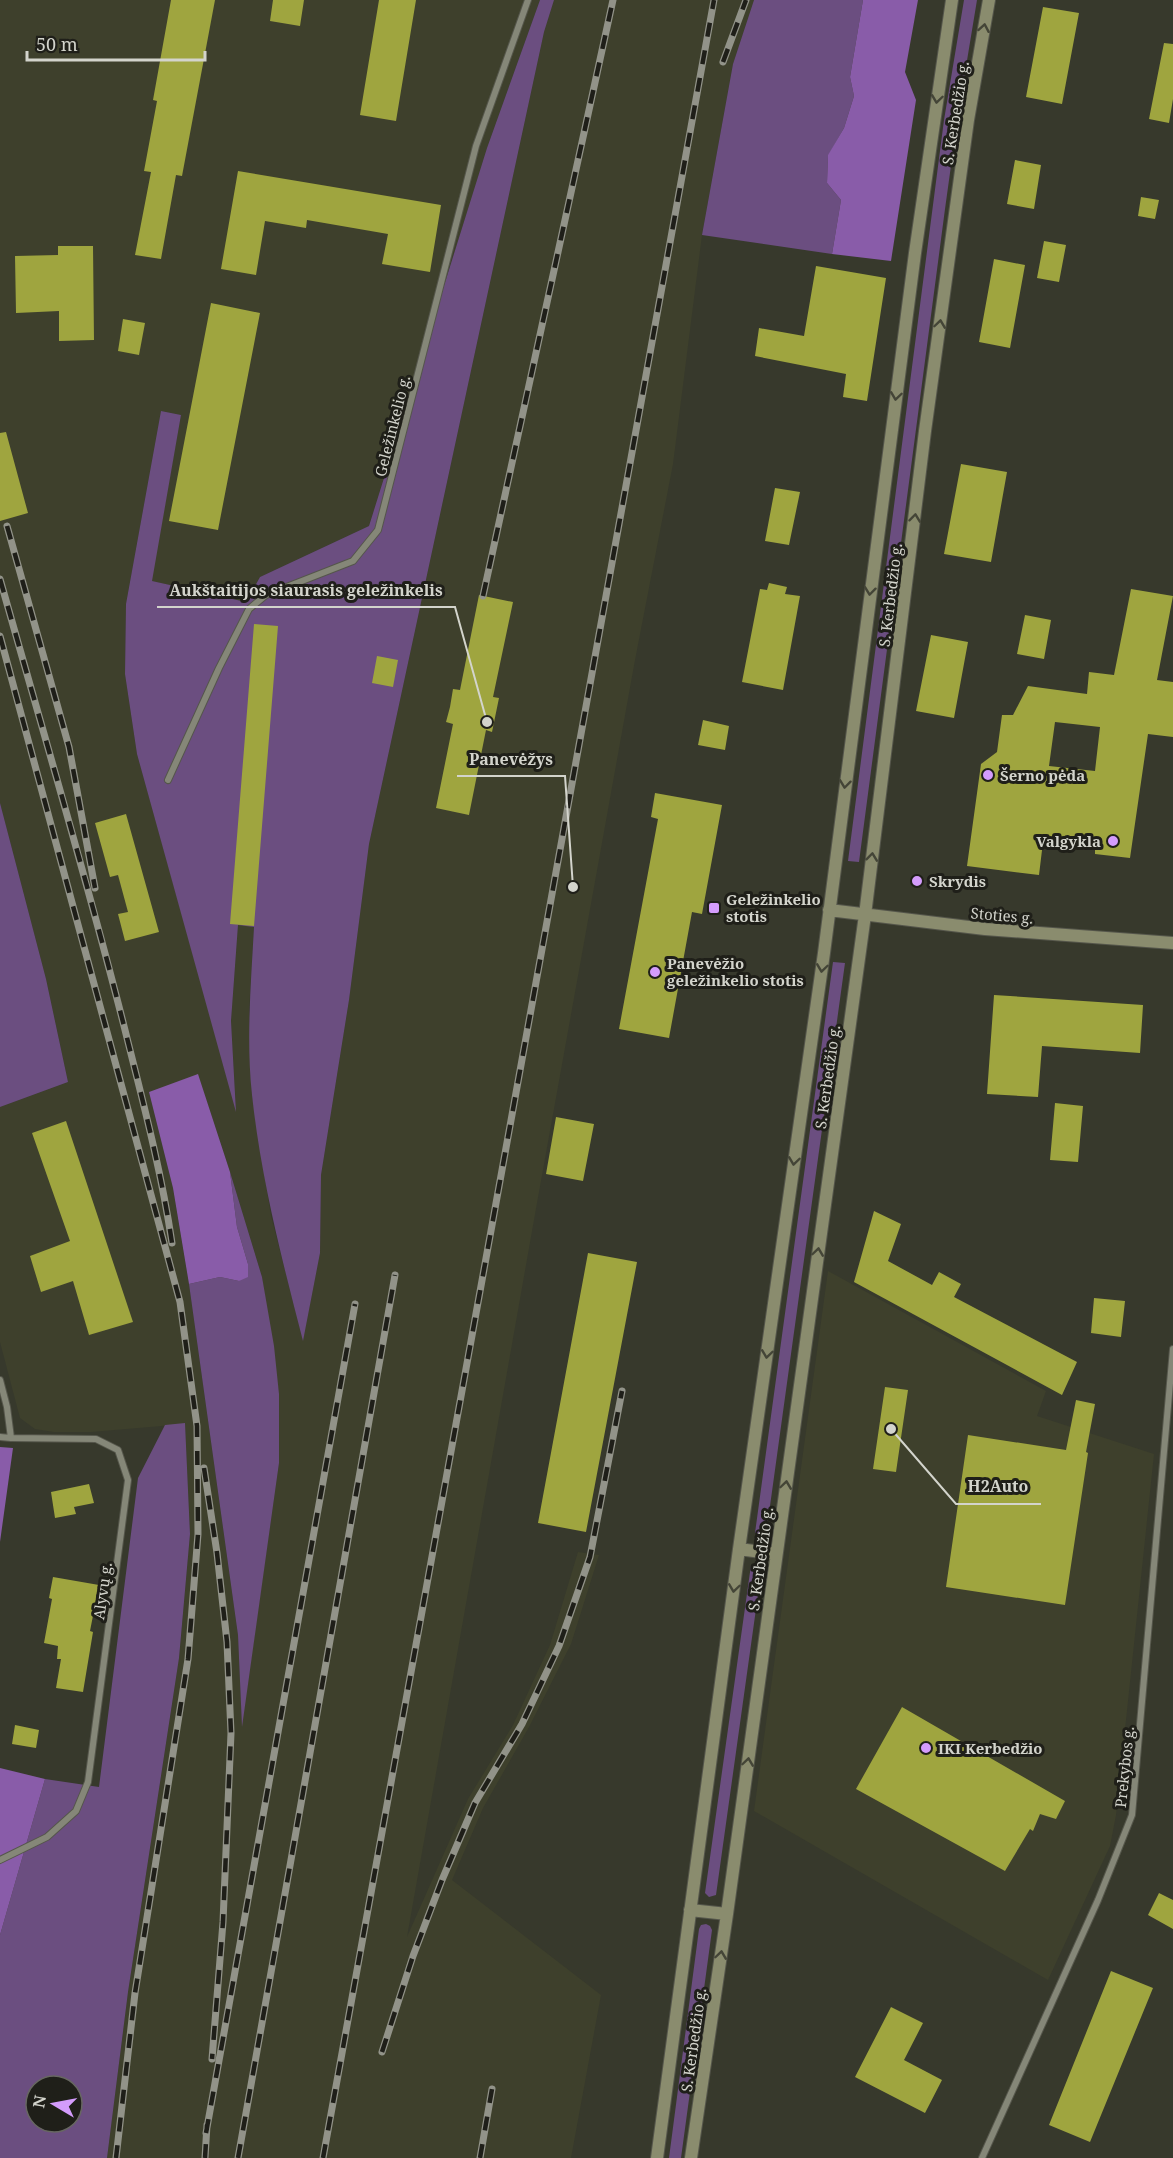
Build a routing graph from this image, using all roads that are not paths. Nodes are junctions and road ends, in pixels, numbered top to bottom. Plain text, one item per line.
1 (528, 0) edge
2 (952, 0) edge
3 (989, 0) edge
4 (168, 780) dead end
5 (829, 910) junction
6 (865, 915) junction
7 (1173, 943) edge
8 (1173, 1349) edge
9 (0, 1380) edge
10 (0, 1437) edge
11 (11, 1438) junction
12 (739, 1549) junction
13 (776, 1554) junction
14 (0, 1860) edge
15 (690, 1910) junction
16 (727, 1914) junction
17 (657, 2158) edge
18 (691, 2158) edge
19 (982, 2158) edge

1 - 4 street, Geležinkelio g.
2 -> 5 main road, S. Kerbedžio g.
6 -> 3 main road, S. Kerbedžio g.
5 - 6 main road, Stoties g.
5 -> 12 main road, S. Kerbedžio g.
6 - 7 main road, Stoties g.
13 -> 6 main road, S. Kerbedžio g.
8 - 19 street, Prekybos g.
9 - 11 street
10 - 11 street, Alyvų g.
11 - 14 street, Alyvų g.
12 - 13 main road
12 -> 15 main road, S. Kerbedžio g.
16 -> 13 main road, S. Kerbedžio g.
15 - 16 main road
15 - 17 main road, S. Kerbedžio g.
18 -> 16 main road, S. Kerbedžio g.

